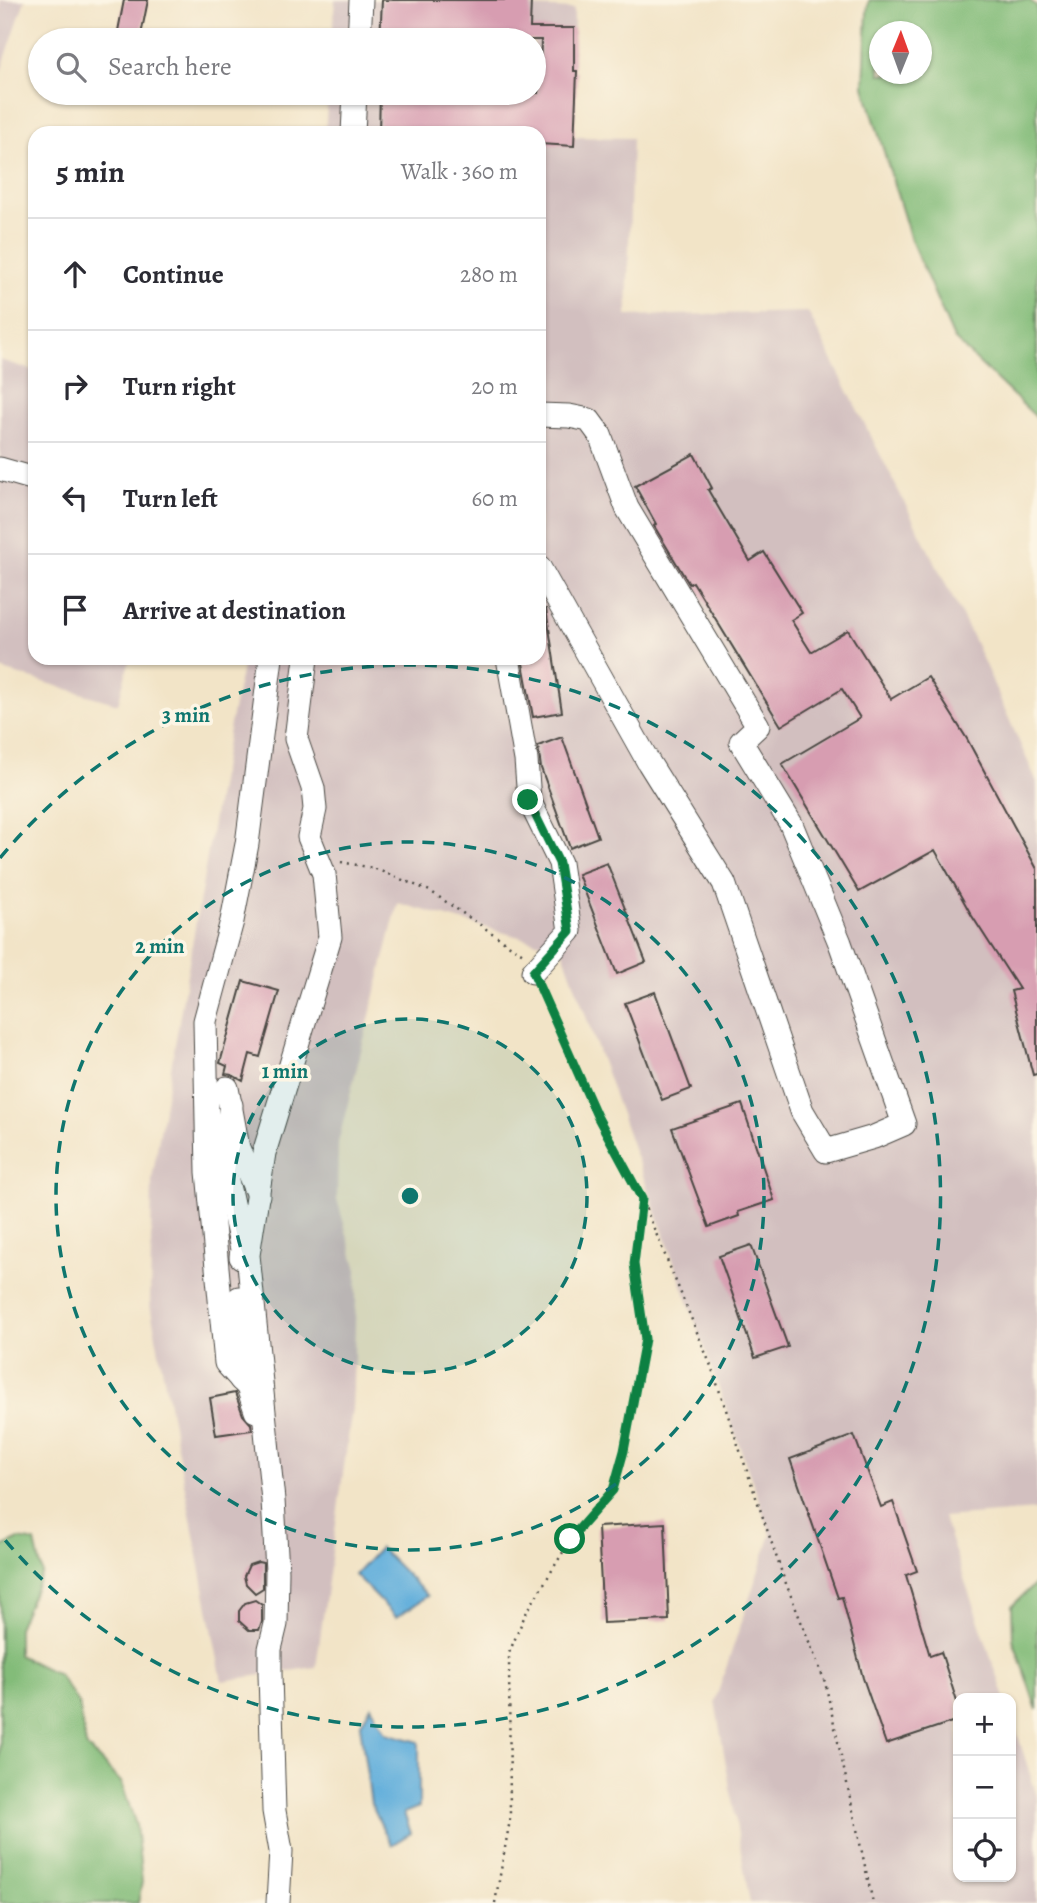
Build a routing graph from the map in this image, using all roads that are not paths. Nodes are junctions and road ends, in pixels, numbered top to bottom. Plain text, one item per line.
1 (361, 0) edge
2 (360, 28) edge
3 (354, 105) edge
4 (353, 126) edge
5 (546, 415) edge
6 (0, 469) edge
7 (28, 478) edge
8 (546, 579) edge
9 (270, 665) edge
10 (305, 665) edge
11 (509, 665) edge
12 (533, 972) road end
13 (258, 1195) junction
14 (241, 1380) junction
15 (268, 1440) junction
16 (278, 1903) edge

1 - 2 street
3 - 4 street
5 - 8 street
6 - 7 street
9 - 14 street
10 - 13 street
11 - 12 street
13 - 14 street
13 - 15 street
14 - 15 street
15 - 16 street

